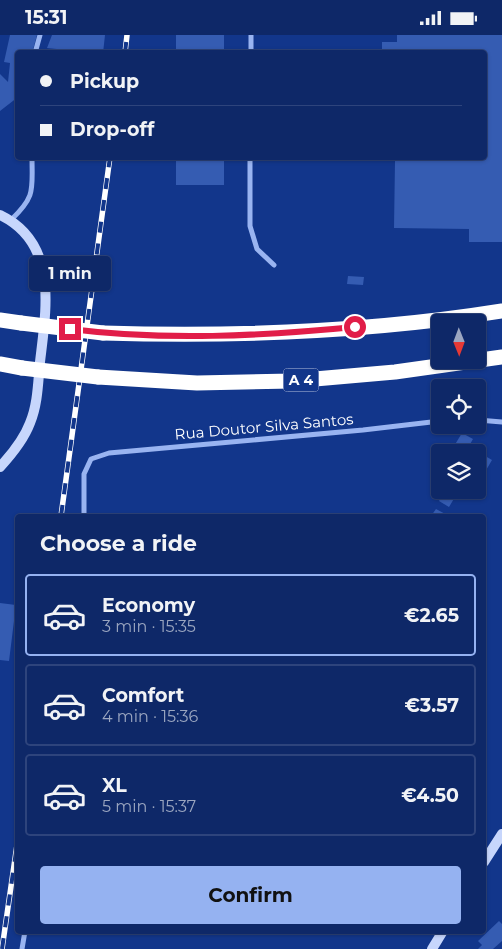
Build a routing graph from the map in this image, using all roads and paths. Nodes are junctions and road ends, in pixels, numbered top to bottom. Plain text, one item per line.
1 (40, 35) edge
2 (252, 35) edge
3 (36, 50) edge
4 (251, 50) edge
5 (32, 160) edge
6 (250, 160) edge
7 (0, 215) edge
8 (11, 220) junction
9 (274, 265) dead end
10 (502, 311) edge
11 (0, 320) edge
12 (502, 357) edge
13 (0, 364) edge
14 (486, 421) edge
15 (431, 422) edge
16 (502, 422) edge
17 (0, 467) edge
18 (84, 514) edge
19 (502, 834) edge
20 (486, 859) edge
21 (24, 934) edge
22 (441, 934) edge
23 (22, 949) edge
24 (432, 949) edge

1 - 3 street
2 - 4 street
5 - 8 street
6 - 9 street
7 - 8 street
8 - 17 street
10 - 11 highway, bridge
12 - 13 highway, A 4, bridge
14 - 16 street
15 - 18 street, Rua Doutor Silva Santos
19 - 20 street
21 - 23 street
22 - 24 street

